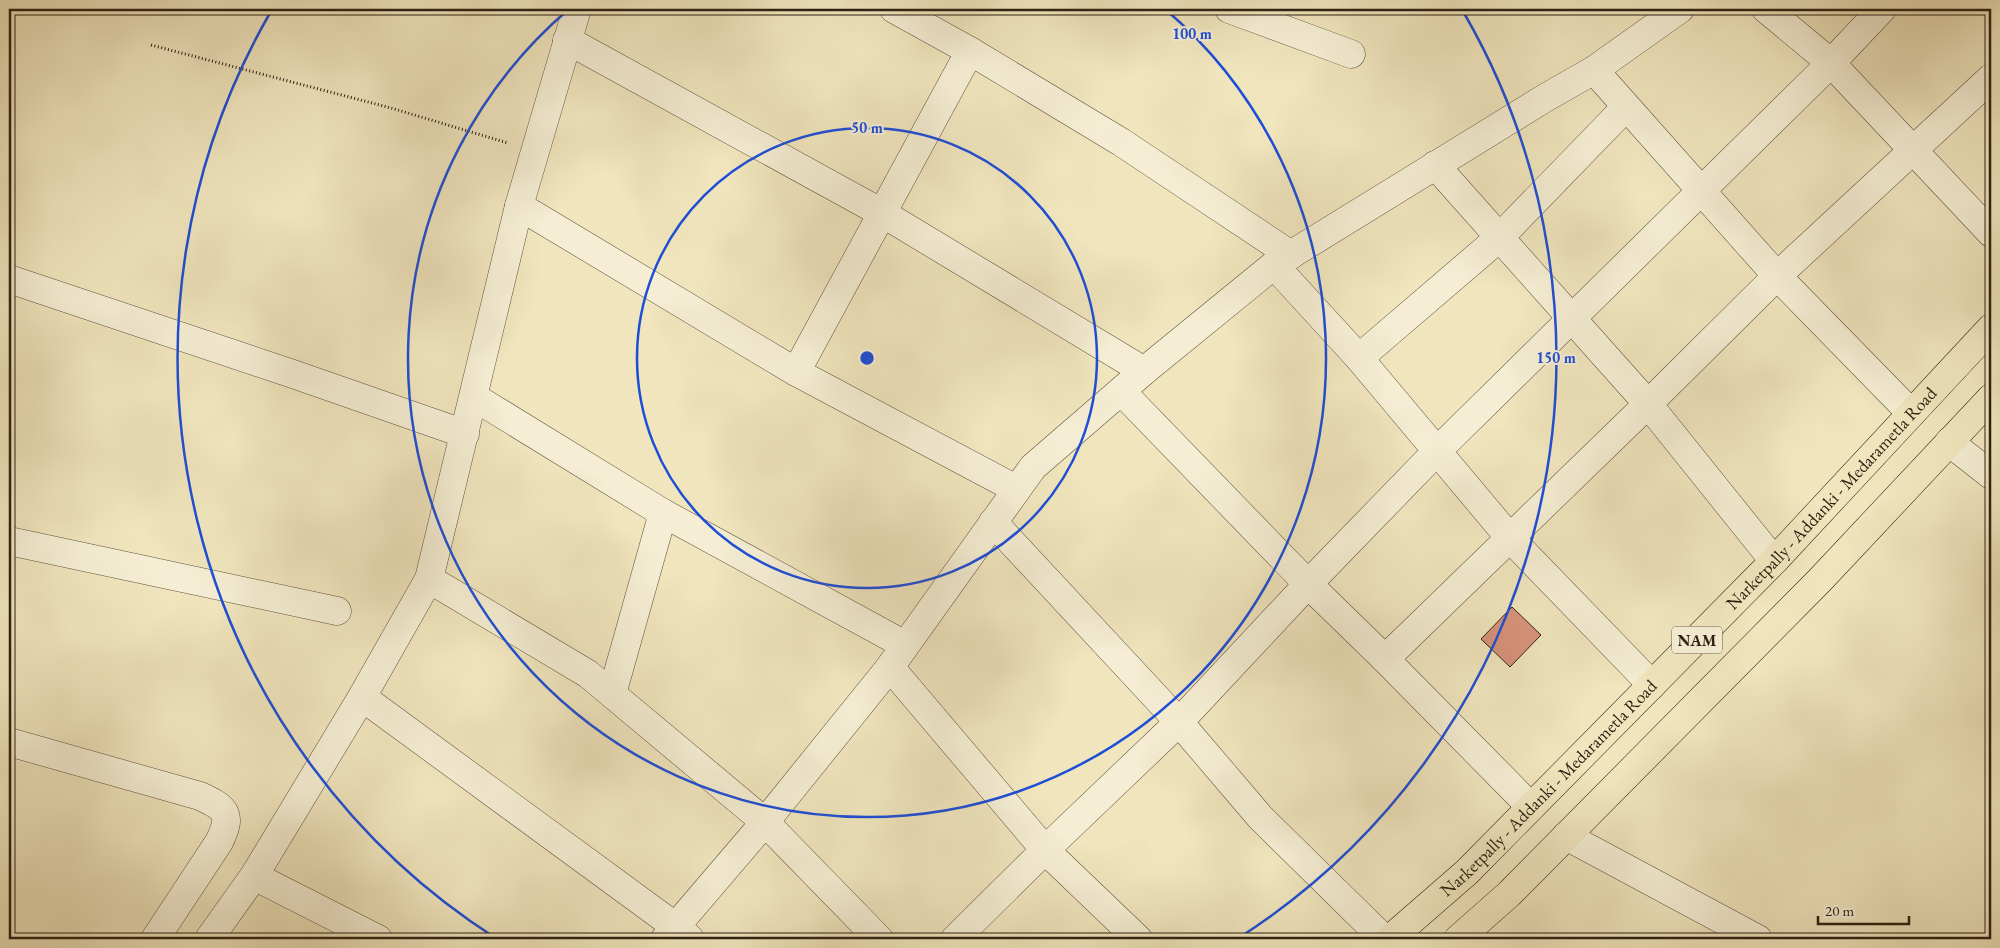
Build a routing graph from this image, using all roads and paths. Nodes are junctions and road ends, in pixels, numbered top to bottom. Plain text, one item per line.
1 (577, 9) edge
2 (894, 9) edge
3 (1229, 9) edge
4 (1680, 9) edge
5 (1766, 9) edge
6 (1882, 9) edge
7 (567, 40) junction
8 (151, 45) dead end
9 (970, 51) junction
10 (1351, 54) dead end
11 (1831, 64) junction
12 (1594, 70) junction
13 (1991, 78) edge
14 (1626, 107) junction
15 (1912, 150) junction
16 (535, 151) junction
17 (1435, 166) junction
18 (1702, 191) junction
19 (519, 206) junction
20 (882, 212) junction
21 (1991, 233) edge
22 (1498, 238) junction
23 (1282, 260) junction
24 (1777, 276) junction
25 (9, 279) edge
26 (1573, 318) junction
27 (1991, 328) edge
28 (1359, 358) junction
29 (1144, 371) junction
30 (796, 372) junction
31 (1122, 391) junction
32 (474, 397) junction
33 (1991, 398) edge
34 (1648, 404) junction
35 (1911, 413) junction
36 (465, 434) junction
37 (1949, 442) junction
38 (1436, 452) junction
39 (1991, 475) edge
40 (1016, 489) junction
41 (663, 513) junction
42 (992, 522) junction
43 (1509, 537) junction
44 (9, 541) edge
45 (1774, 561) junction
46 (429, 579) junction
47 (1308, 584) junction
48 (337, 611) dead end
49 (905, 645) junction
50 (1385, 659) junction
51 (890, 667) junction
52 (1652, 685) junction
53 (612, 694) junction
54 (362, 697) junction
55 (1180, 722) junction
56 (9, 742) edge
57 (1531, 807) junction
58 (765, 822) junction
59 (1566, 836) junction
60 (1045, 850) junction
61 (254, 876) junction
62 (677, 935) edge
63 (155, 939) edge
64 (209, 939) edge
65 (378, 939) edge
66 (880, 939) edge
67 (955, 939) edge
68 (1138, 939) edge
69 (1384, 939) edge
70 (1390, 939) edge
71 (1458, 939) edge
72 (1758, 939) edge

1 - 7 street
2 - 9 street
3 - 10 street
4 - 12 street
5 - 11 street
6 - 11 street
7 - 16 street
7 - 20 street
8 - 16 path
9 - 20 street
9 - 23 street
11 - 15 street
11 - 18 street
12 - 14 street
12 - 17 street
13 - 15 street
14 - 18 street
14 - 22 street
15 - 21 street
15 - 24 street
16 - 19 street
17 - 22 street
17 - 23 street
18 - 24 street
18 - 26 street
19 - 30 street
19 - 32 street
20 - 29 street
20 - 30 street
22 - 26 street
22 - 28 street
23 - 28 street
23 - 29 street
24 - 34 street
24 - 35 street
25 - 36 street
26 - 34 street
26 - 38 street
27 - 35 highway, Narketpally - Addanki - Medarametla Road / NAM
28 - 38 street
29 - 31 street
30 - 40 street
31 - 40 street
31 - 47 street
32 - 36 street
32 - 41 street
33 - 37 highway, NAM
34 - 43 street
34 - 45 street
35 - 45 highway, Narketpally - Addanki - Medarametla Road / NAM
36 - 46 street
37 - 39 street
37 - 59 highway, NAM
38 - 43 street
38 - 47 street
40 - 42 street
41 - 49 street
41 - 53 street
42 - 49 street
42 - 55 street
43 - 50 street
43 - 52 street
44 - 48 street
45 - 52 highway, Narketpally - Addanki - Medarametla Road / NAM
46 - 53 street
46 - 54 street
47 - 50 street
47 - 55 street
49 - 51 street
50 - 57 street
51 - 58 street
51 - 60 street
52 - 57 highway, Narketpally - Addanki - Medarametla Road / NAM
53 - 58 street
54 - 61 street
54 - 62 street
55 - 60 street
55 - 69 street
56 - 63 street
57 - 70 highway, Narketpally - Addanki - Medarametla Road / NAM
58 - 62 street
58 - 66 street
59 - 71 highway, NAM
59 - 72 street
60 - 67 street
60 - 68 street
61 - 64 street
61 - 65 street

